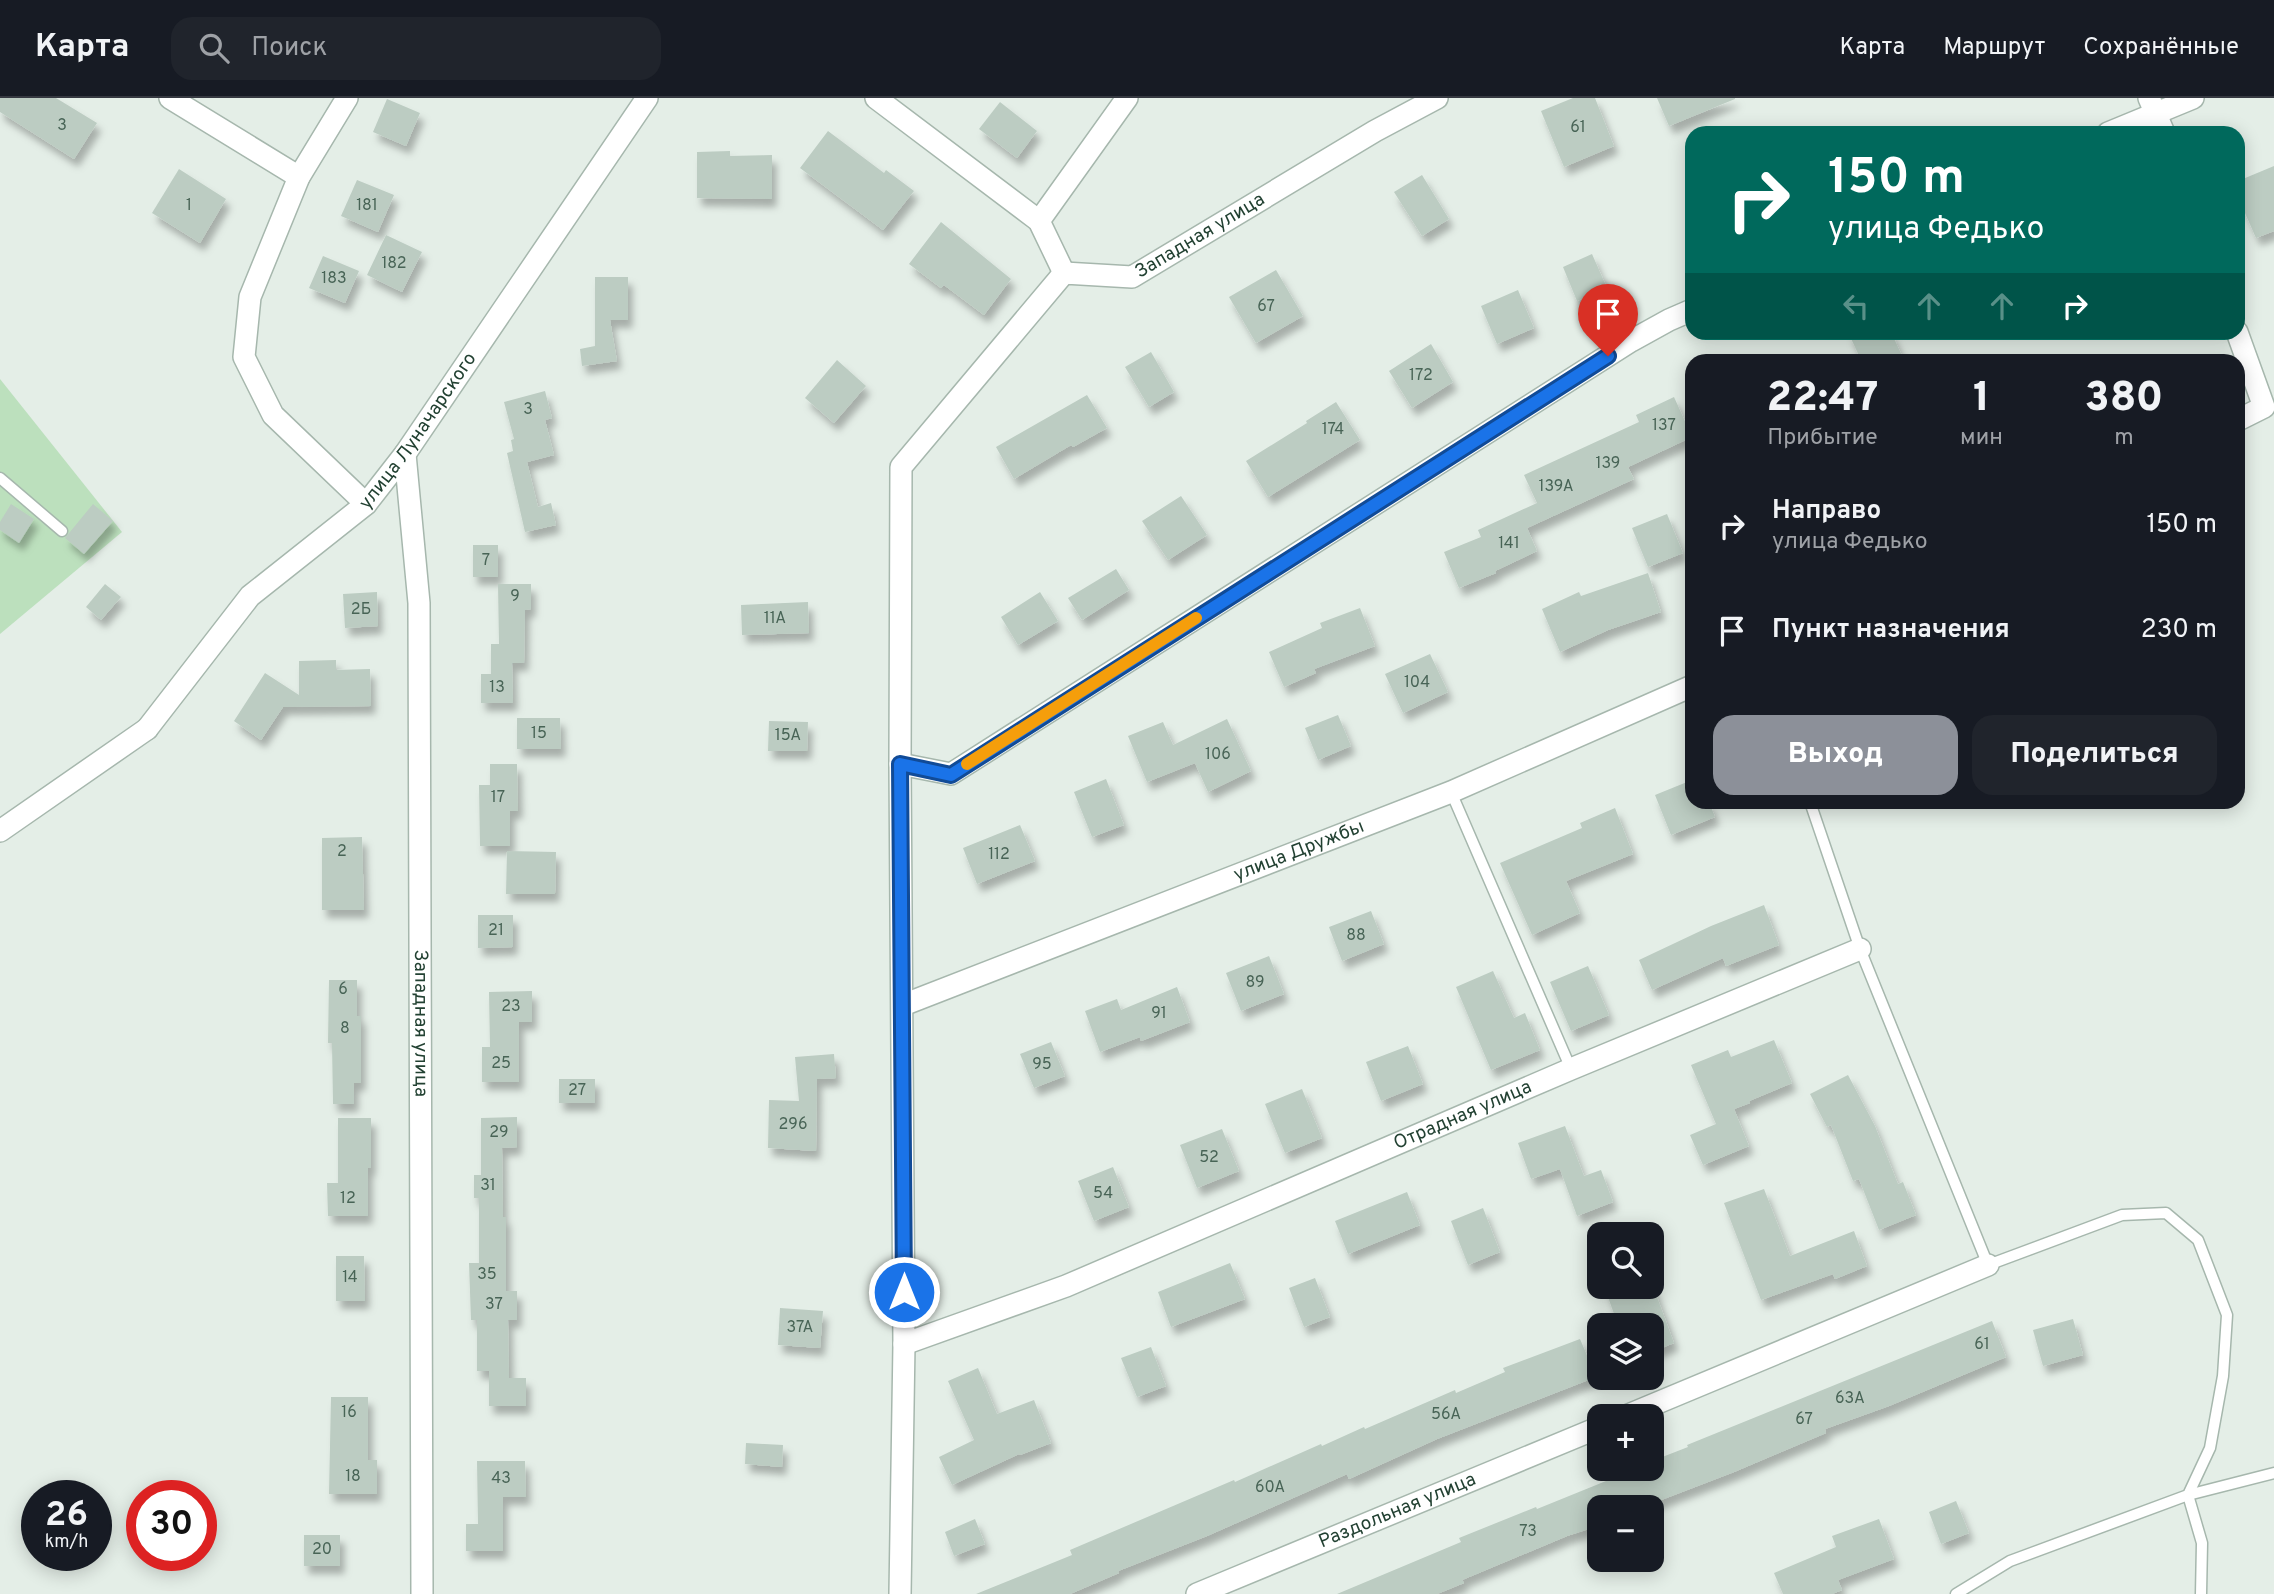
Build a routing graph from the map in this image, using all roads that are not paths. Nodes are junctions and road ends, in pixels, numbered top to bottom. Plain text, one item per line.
1 (170, 98) edge
2 (347, 98) edge
3 (647, 98) edge
4 (876, 98) edge
5 (1126, 98) edge
6 (1437, 98) edge
7 (2193, 98) edge
8 (2153, 105) edge
9 (2119, 126) edge
10 (2161, 126) edge
11 (299, 177) junction
12 (1039, 221) junction
13 (1064, 273) junction
14 (1685, 313) edge
15 (2245, 354) edge
16 (2245, 416) edge
17 (405, 454) junction
18 (0, 478) edge
19 (366, 504) junction
20 (62, 531) dead end
21 (1685, 689) edge
22 (900, 764) junction
23 (1451, 792) junction
24 (1812, 809) edge
25 (0, 831) edge
26 (1860, 949) junction
27 (903, 1005) junction
28 (1571, 1069) junction
29 (1988, 1265) junction
30 (904, 1344) junction
31 (1655, 1404) edge
32 (1587, 1432) edge
33 (2274, 1473) edge
34 (2188, 1496) junction
35 (422, 1594) edge
36 (900, 1594) edge
37 (1197, 1594) edge
38 (1956, 1594) edge
39 (2201, 1594) edge

1 - 11 street
2 - 11 street
3 - 17 street, улица Луначарского
4 - 12 street
5 - 12 street
6 - 13 street, Западная улица
7 - 8 street
8 - 9 street
8 - 10 street
11 - 19 street
12 - 13 street
13 - 22 street
14 - 22 street
15 - 16 street
17 - 19 street, улица Луначарского
17 - 35 street, Западная улица
18 - 20 lane
19 - 25 street, улица Луначарского
21 - 23 street, улица Дружбы
22 - 27 street
23 - 27 street, улица Дружбы
23 - 28 lane
24 - 26 lane
26 - 28 street, Отрадная улица
26 - 29 lane
27 - 30 street
28 - 30 street, Отрадная улица
29 - 31 street
29 - 34 lane
30 - 36 street
32 - 37 street, Раздольная улица
33 - 34 lane
34 - 38 lane
34 - 39 lane

